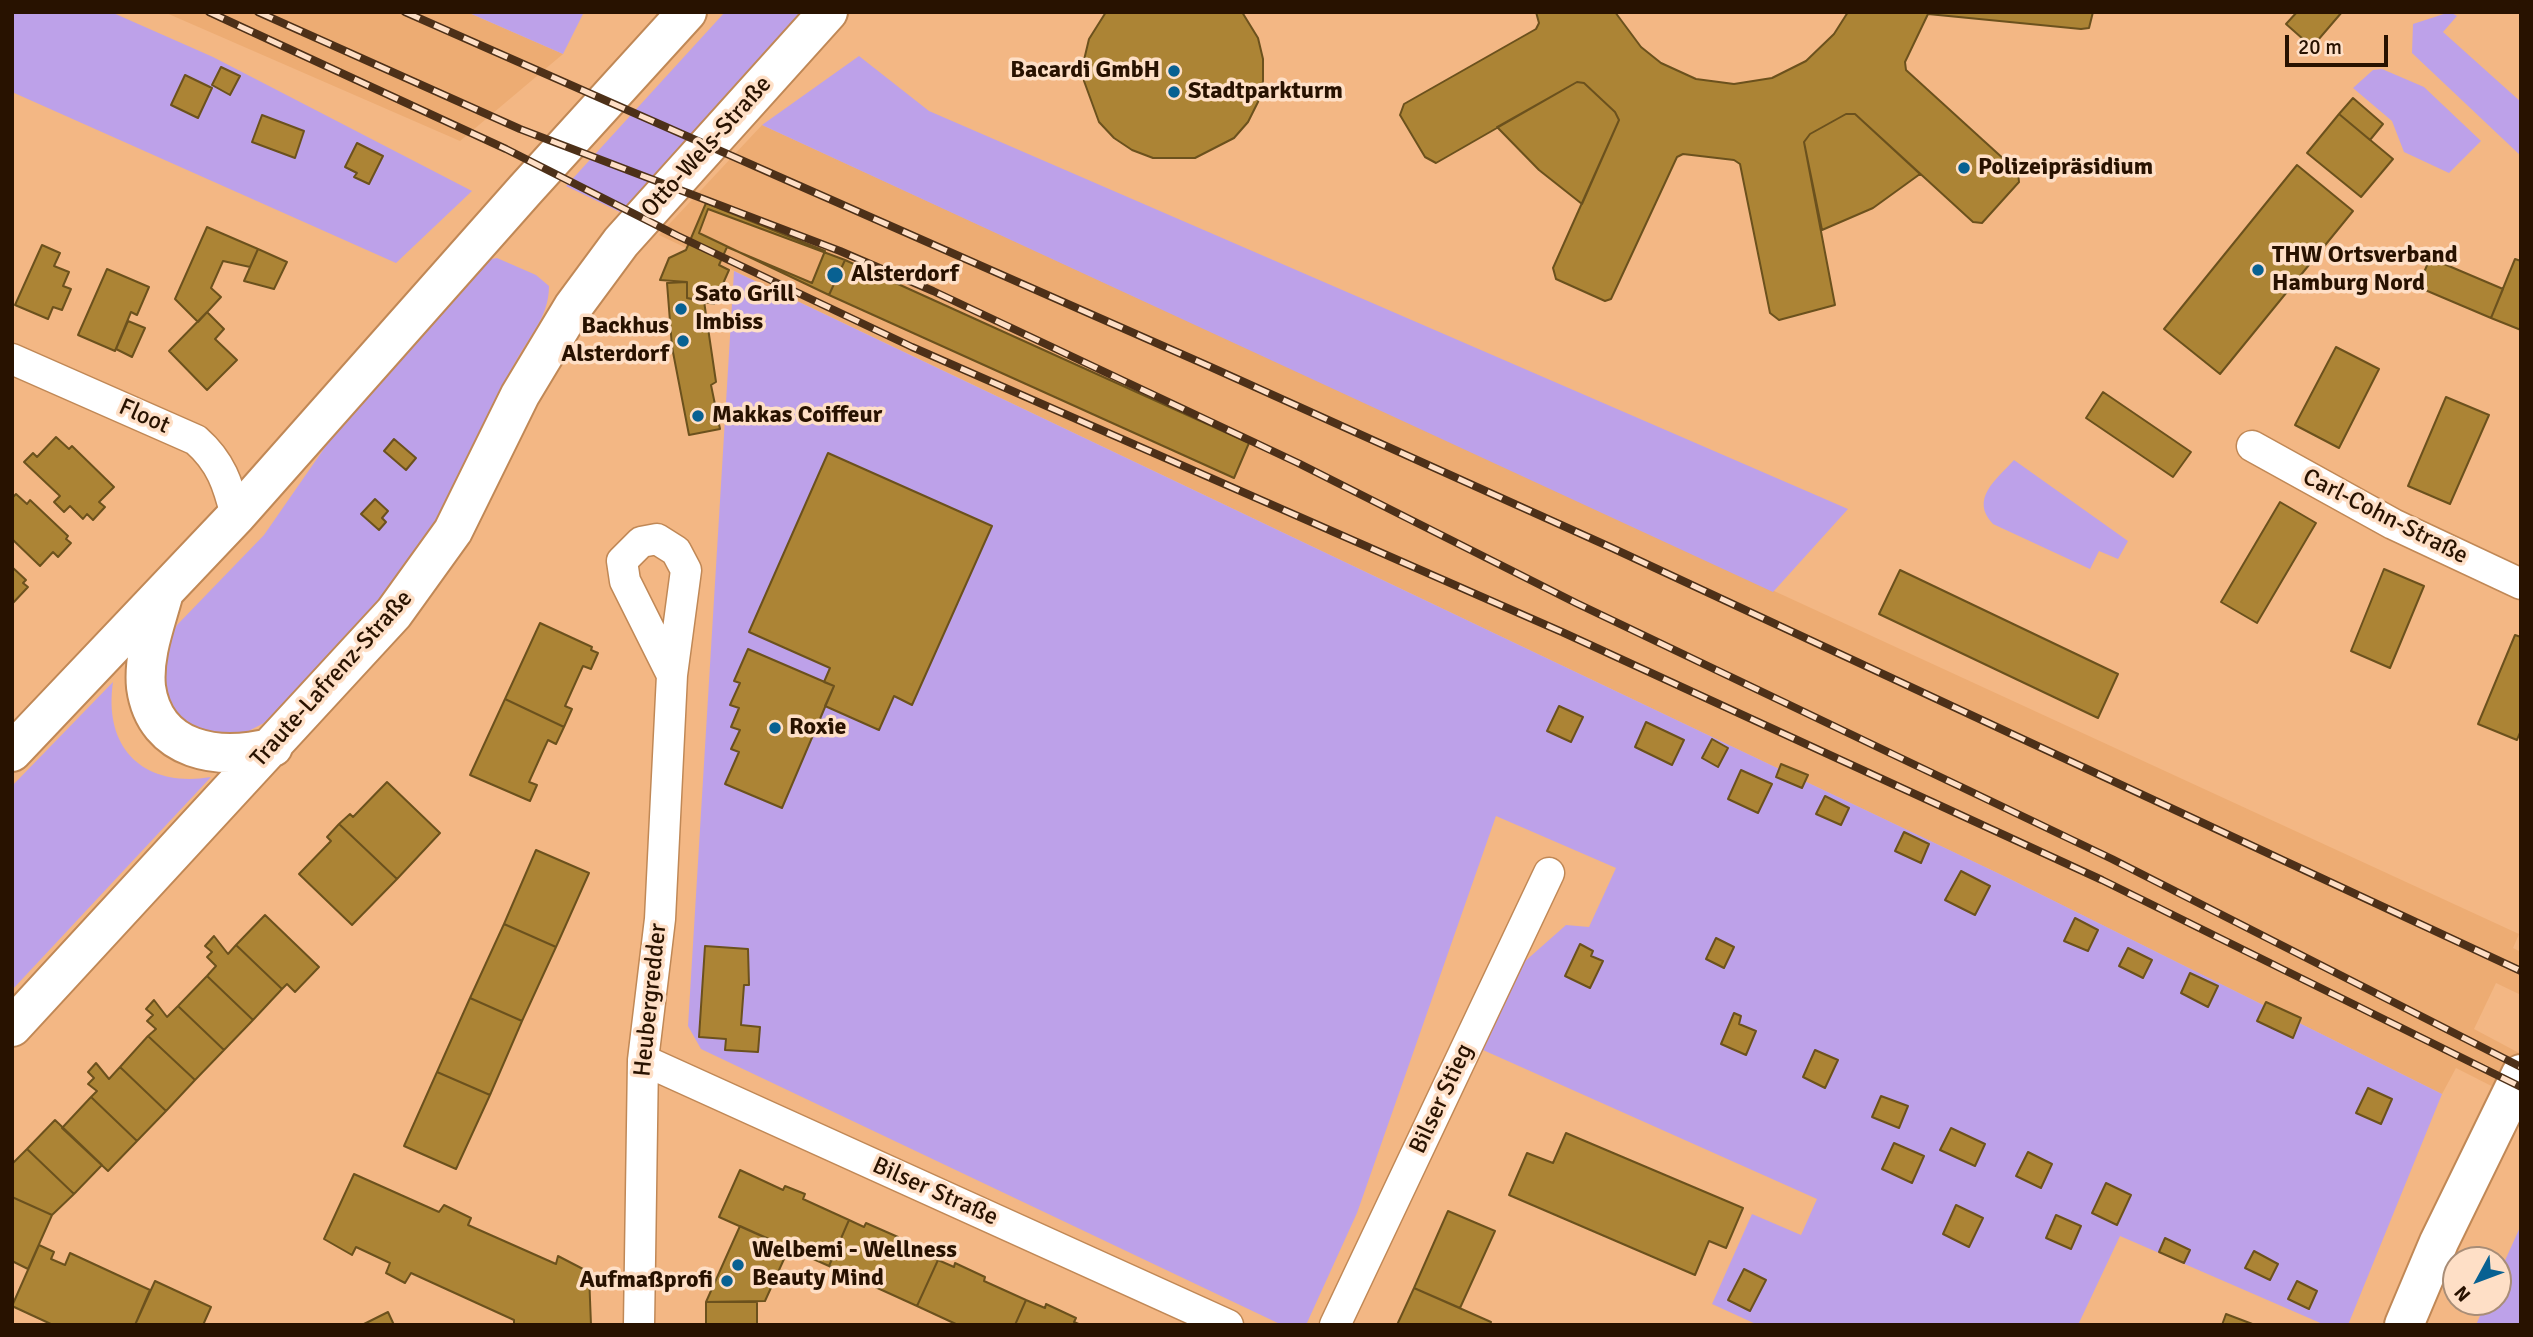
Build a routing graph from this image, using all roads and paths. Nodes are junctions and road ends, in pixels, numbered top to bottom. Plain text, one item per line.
1 (687, 12) edge
2 (828, 12) edge
3 (589, 284) joint
4 (12, 359) edge
5 (2252, 446) dead end
6 (236, 516) junction
7 (2521, 584) edge
8 (165, 591) junction
9 (672, 675) dead end
10 (273, 747) junction
11 (12, 752) edge
12 (1549, 873) dead end
13 (12, 1027) edge
14 (643, 1060) junction
15 (2521, 1074) edge
16 (639, 1325) edge
17 (1228, 1325) edge
18 (1335, 1325) edge
19 (2404, 1325) edge

1 - 6 main road
2 - 3 main road, Otto-Wels-Straße
3 - 10 main road, Traute-Lafrenz-Straße
4 - 6 street, Floot
5 - 7 street, Carl-Cohn-Straße
6 - 8 main road
8 - 10 main road
8 - 11 main road
9 - 14 street, Heubergredder
10 - 13 main road, Traute-Lafrenz-Straße
12 - 18 street, Bilser Stieg
14 - 16 street, Heubergredder
14 - 17 street, Bilser Straße
15 - 19 main road

